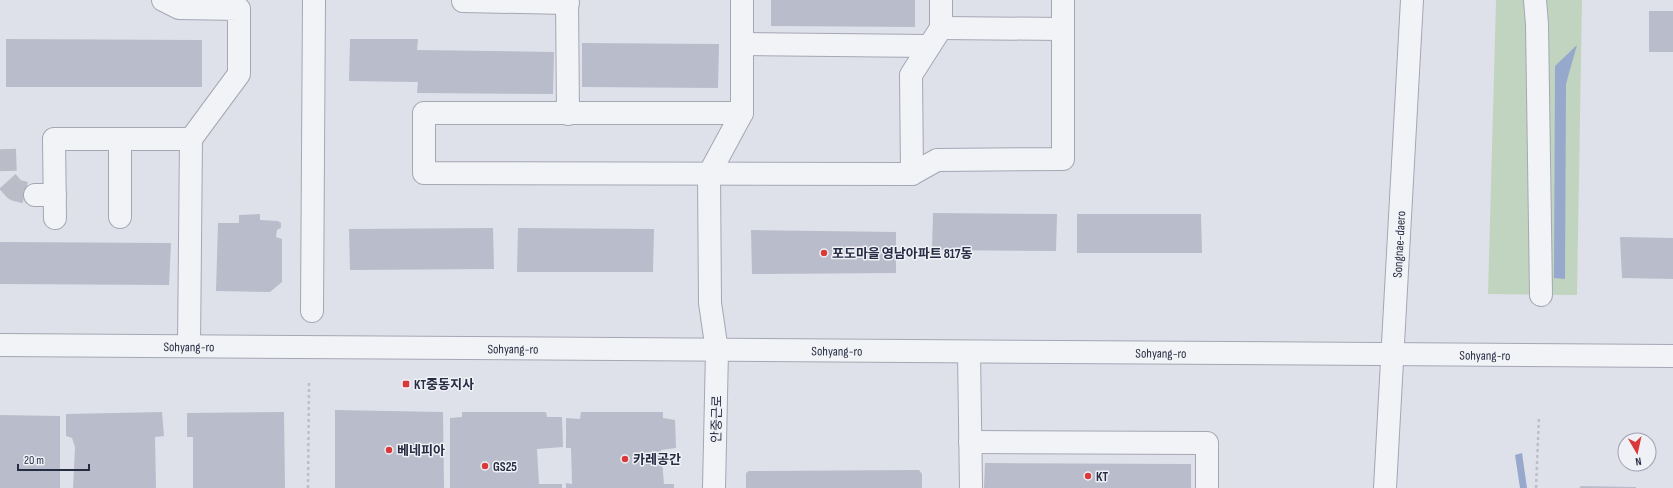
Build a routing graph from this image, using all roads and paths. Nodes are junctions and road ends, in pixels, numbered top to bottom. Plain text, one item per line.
1 (163, 0) edge
2 (314, 0) edge
3 (464, 0) edge
4 (742, 0) edge
5 (941, 0) edge
6 (1063, 0) edge
7 (1412, 0) edge
8 (1535, 0) edge
9 (568, 2) edge
10 (941, 28) junction
11 (1063, 29) junction
12 (742, 44) junction
13 (929, 46) junction
14 (742, 113) junction
15 (568, 114) junction
16 (120, 139) junction
17 (191, 139) junction
18 (709, 174) junction
19 (912, 174) junction
20 (120, 217) dead end
21 (55, 218) dead end
22 (1541, 295) dead end
23 (312, 311) dead end
24 (0, 345) edge
25 (189, 346) junction
26 (717, 350) junction
27 (969, 352) junction
28 (1392, 354) junction
29 (1673, 356) edge
30 (309, 382) dead end
31 (1539, 416) dead end
32 (970, 442) junction
33 (308, 488) edge
34 (714, 488) edge
35 (971, 488) edge
36 (1207, 488) edge
37 (1385, 488) edge
38 (1536, 488) edge

1 - 17 street
2 - 23 street
3 - 9 street
4 - 12 street
5 - 10 street
6 - 11 street
7 - 28 street, Songnae-daero
8 - 22 street
9 - 15 street
10 - 11 street
10 - 13 street
11 - 19 street
12 - 13 street
12 - 14 street
13 - 19 street
14 - 15 street
14 - 18 street
15 - 18 street
16 - 17 street
16 - 20 street
16 - 21 street
17 - 25 street
18 - 19 street
18 - 26 street, 안중근로
24 - 25 street, Sohyang-ro
25 - 26 street, Sohyang-ro
26 - 27 street, Sohyang-ro
26 - 34 street, 안중근로
27 - 28 street, Sohyang-ro
27 - 32 street
28 - 29 street, Sohyang-ro
28 - 37 street, Songnae-daero
30 - 33 path
31 - 38 path
32 - 35 street
32 - 36 street

